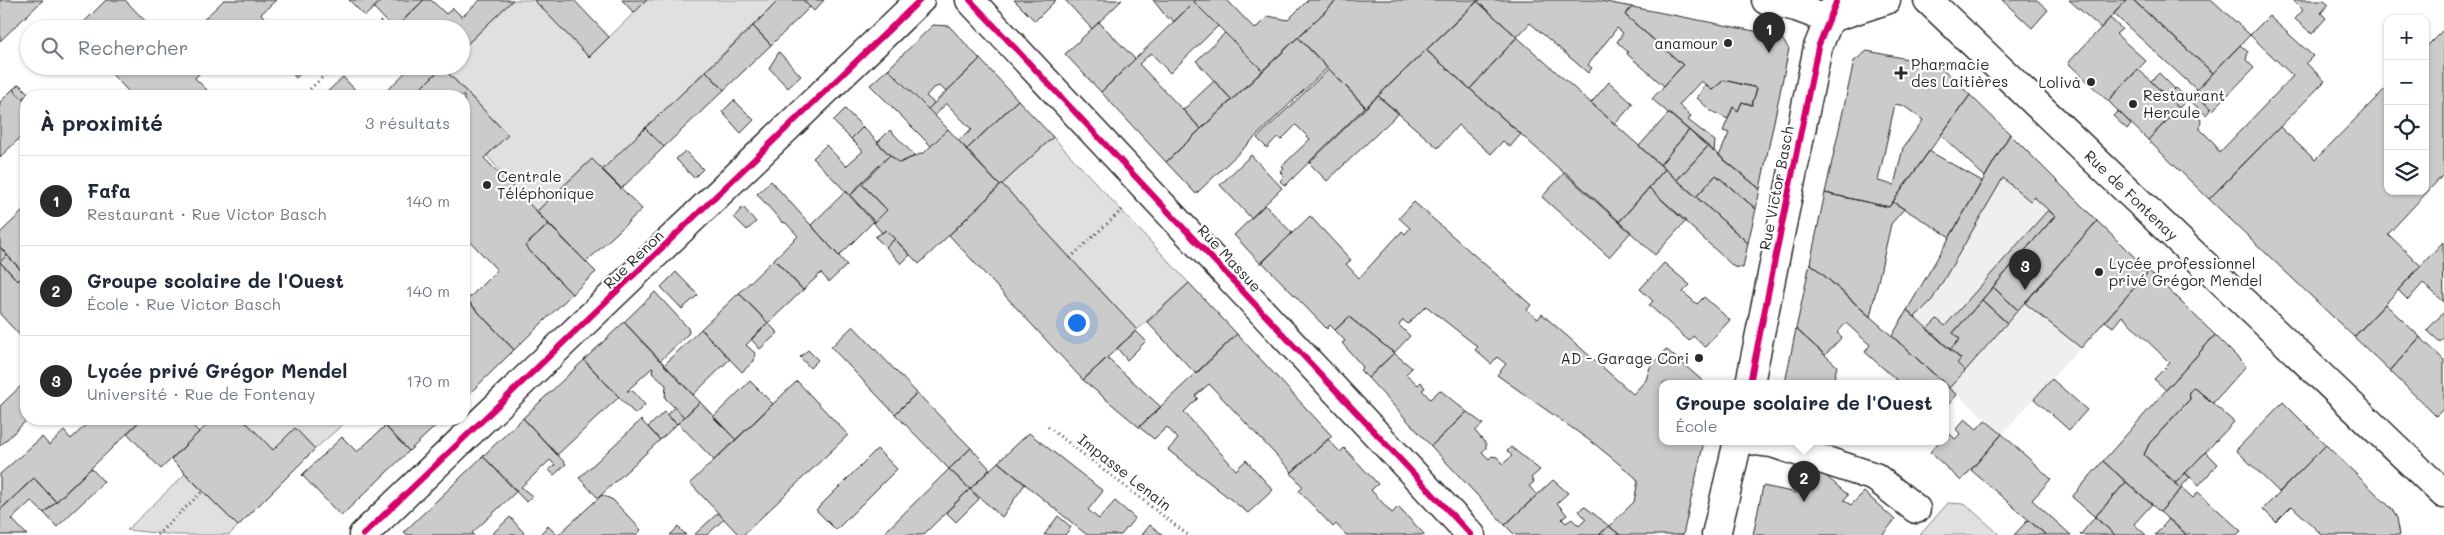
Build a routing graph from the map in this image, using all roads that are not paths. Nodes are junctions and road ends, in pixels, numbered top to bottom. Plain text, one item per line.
1 (920, 0) edge
2 (970, 0) edge
3 (1766, 0) edge
4 (1886, 0) edge
5 (1928, 0) edge
6 (1832, 10) edge
7 (1751, 380) edge
8 (1737, 445) edge
9 (1778, 445) edge
10 (2444, 494) edge
11 (1916, 509) dead end
12 (363, 535) edge
13 (1471, 535) edge
14 (1716, 535) edge

1 - 12 street, Rue Renon
2 - 13 street, Rue Massue
3 - 6 street
4 - 6 street
5 - 10 street, Rue de Fontenay
6 - 7 street, Rue Victor Basch
8 - 14 street
9 - 11 street

